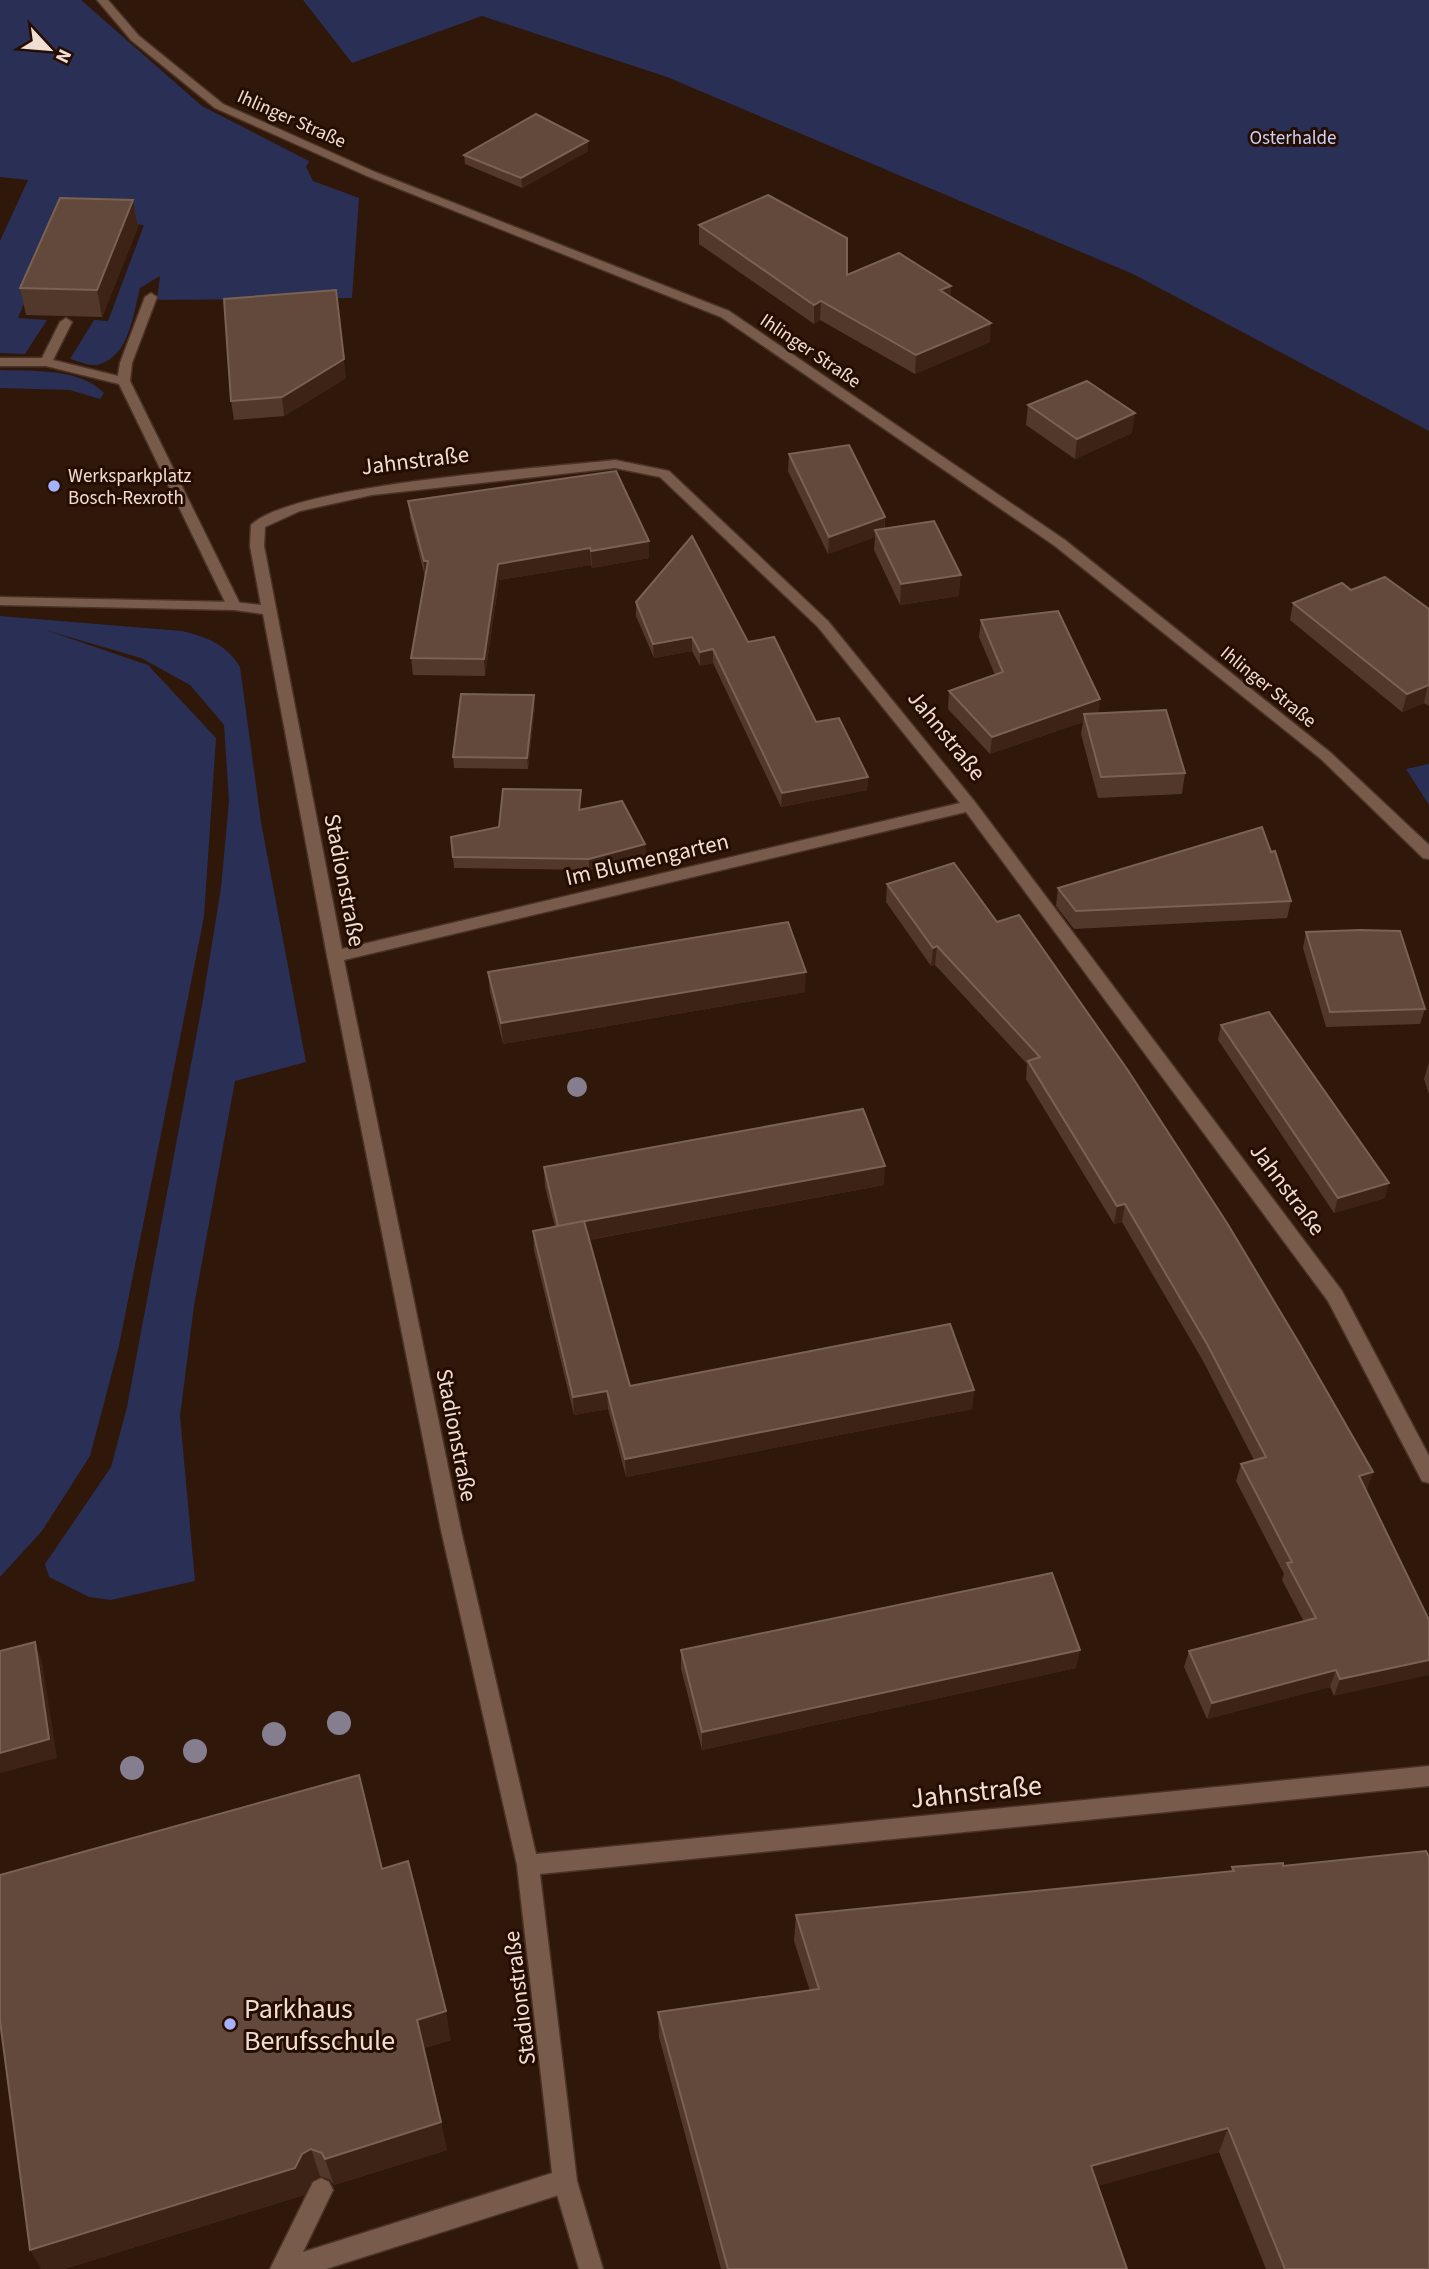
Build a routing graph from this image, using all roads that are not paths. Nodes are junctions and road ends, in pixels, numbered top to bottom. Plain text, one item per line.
1 (102, 0) edge
2 (151, 297) dead end
3 (66, 322) edge
4 (0, 362) edge
5 (46, 362) junction
6 (124, 381) junction
7 (0, 601) edge
8 (234, 606) junction
9 (269, 610) junction
10 (971, 806) junction
11 (1429, 854) edge
12 (335, 957) junction
13 (1429, 1475) edge
14 (1429, 1776) edge
15 (528, 1865) junction
16 (565, 2181) junction
17 (321, 2190) edge
18 (285, 2269) edge
19 (592, 2269) edge

1 - 11 street, Ihlinger Straße
2 - 6 street
3 - 5 street
4 - 5 street
5 - 6 street
6 - 8 street
7 - 8 street
8 - 9 street
9 - 10 street, Jahnstraße
9 - 12 street, Stadionstraße
10 - 12 street, Im Blumengarten
10 - 13 street, Jahnstraße
12 - 15 street, Stadionstraße
14 - 15 street, Jahnstraße
15 - 16 street, Stadionstraße
16 - 18 street
16 - 19 street, Stadionstraße
17 - 18 street

